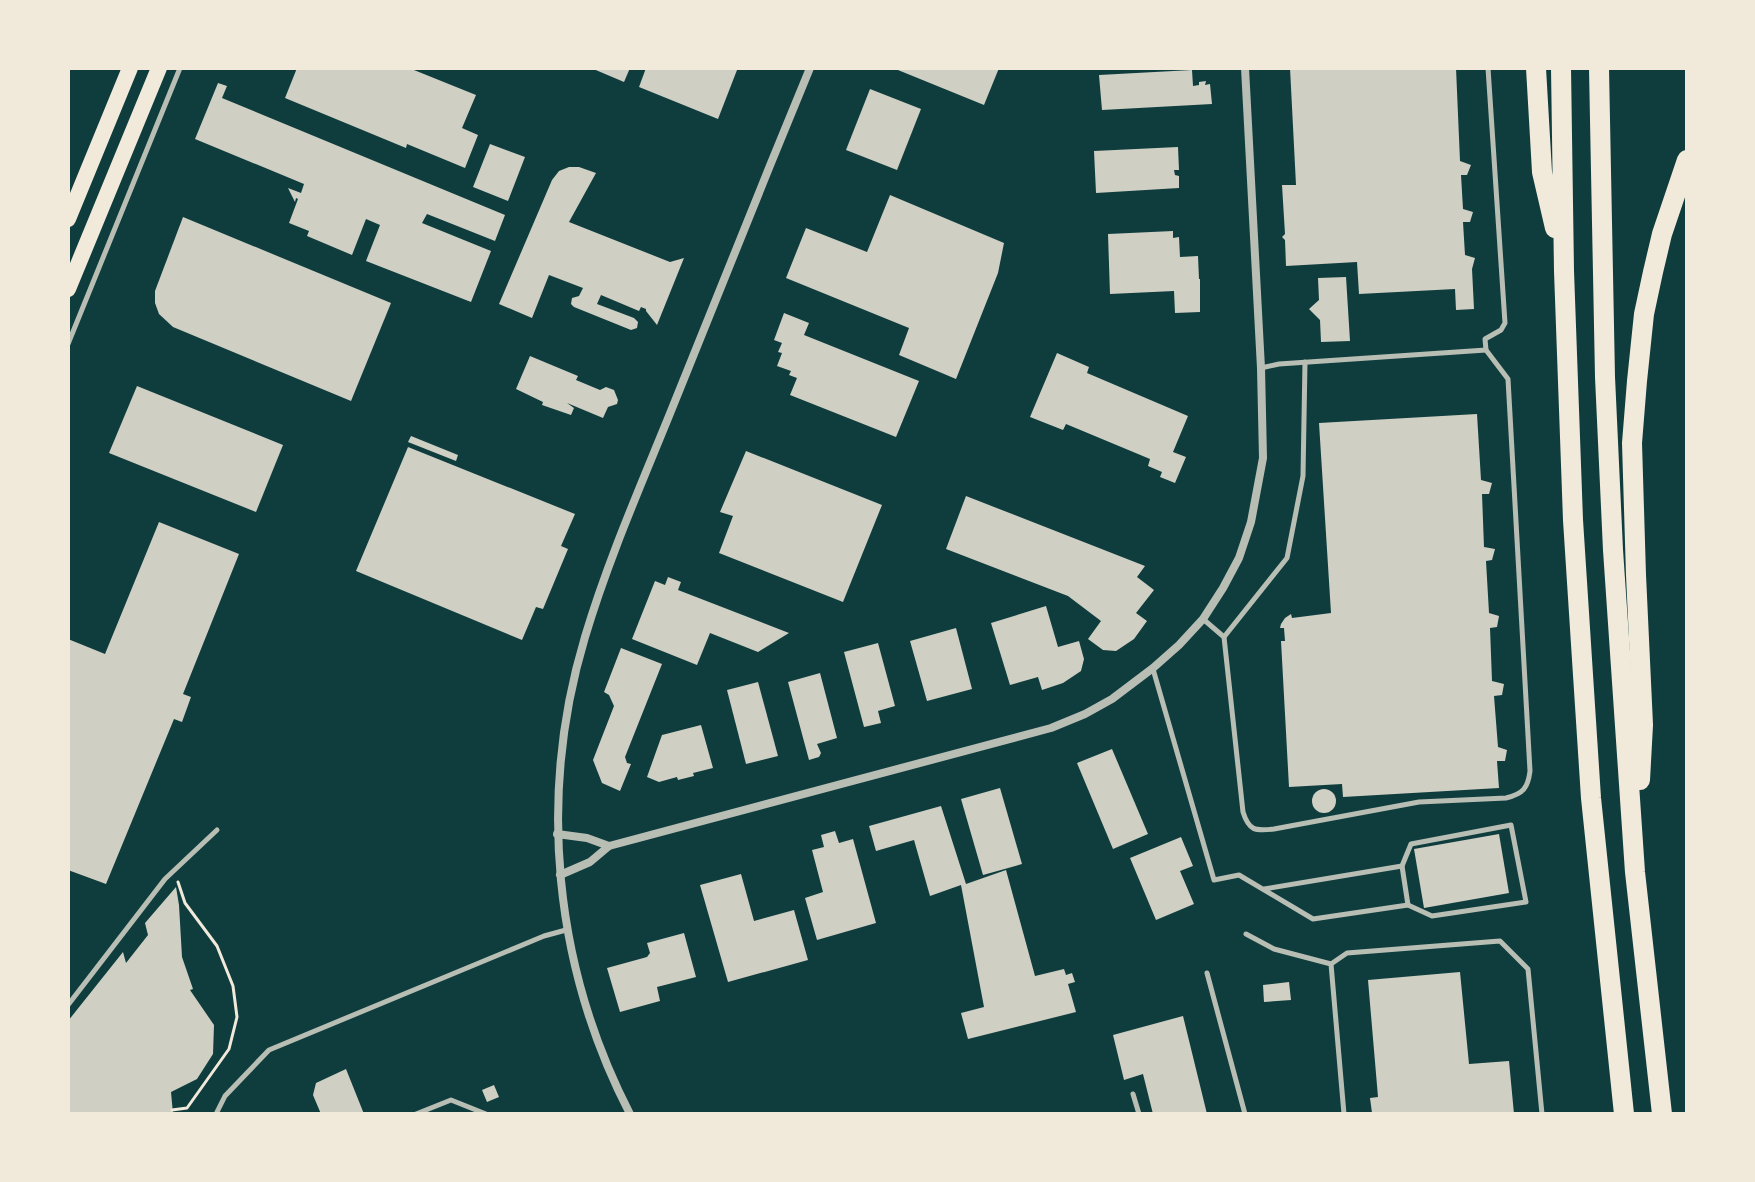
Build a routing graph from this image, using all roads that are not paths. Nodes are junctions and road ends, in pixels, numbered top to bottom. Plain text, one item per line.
1 (130, 68) edge
2 (159, 68) edge
3 (180, 68) edge
4 (810, 68) edge
5 (1245, 68) edge
6 (1488, 68) edge
7 (1536, 68) edge
8 (1561, 68) edge
9 (1599, 68) edge
10 (1687, 160) edge
11 (68, 219) edge
12 (1564, 271) junction
13 (68, 289) edge
14 (68, 344) edge
15 (1486, 350) junction
16 (1305, 362) junction
17 (1261, 368) junction
18 (1203, 619) junction
19 (1224, 637) junction
20 (1153, 668) junction
21 (217, 830) dead end
22 (557, 834) junction
23 (609, 846) junction
24 (1402, 866) junction
25 (1635, 872) junction
26 (560, 875) junction
27 (1264, 889) junction
28 (1408, 905) junction
29 (566, 930) junction
30 (1246, 934) dead end
31 (1331, 964) junction
32 (1207, 973) dead end
33 (68, 1005) edge
34 (1133, 1094) dead end
35 (216, 1114) edge
36 (416, 1114) edge
37 (486, 1114) edge
38 (630, 1114) edge
39 (1139, 1114) edge
40 (1245, 1114) edge
41 (1344, 1114) edge
42 (1542, 1114) edge
43 (1624, 1114) edge
44 (1662, 1114) edge

1 - 11 main road
2 - 13 main road
3 - 14 lane
4 - 22 street
5 - 17 street
6 - 15 lane
7 - 12 highway
8 - 12 highway
9 - 25 highway
10 - 25 highway
12 - 43 highway
15 - 16 lane
15 - 19 lane
16 - 17 lane
16 - 19 lane
17 - 18 street
18 - 19 lane
18 - 20 street
20 - 23 street
20 - 27 lane
21 - 33 lane
22 - 23 street
22 - 26 street
23 - 26 street
24 - 27 lane
24 - 28 lane
24 - 28 lane
25 - 44 highway
26 - 29 street
27 - 28 lane
29 - 35 lane
29 - 38 street
30 - 31 lane
31 - 41 lane
31 - 42 lane
32 - 40 lane
34 - 39 lane
36 - 37 lane

